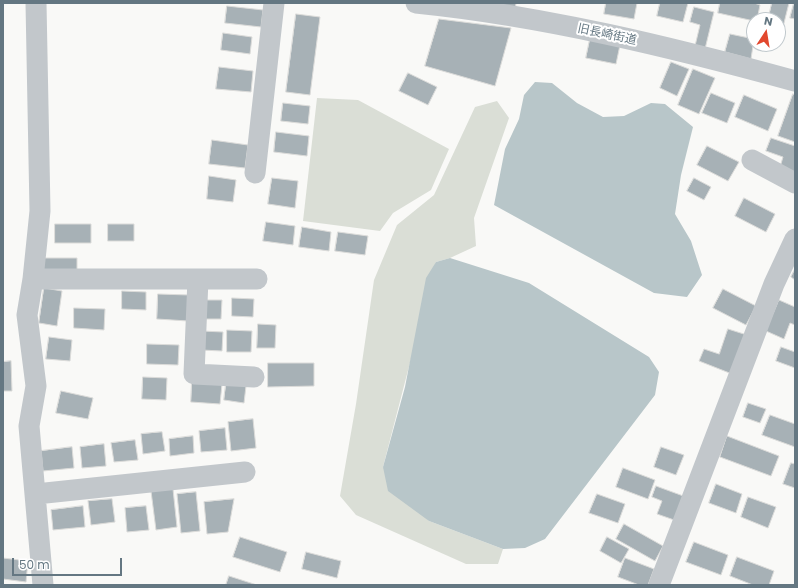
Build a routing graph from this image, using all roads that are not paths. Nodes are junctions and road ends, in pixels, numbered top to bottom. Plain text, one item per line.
1 (36, 3) edge
2 (274, 3) edge
3 (416, 3) edge
4 (795, 82) edge
5 (752, 160) dead end
6 (255, 173) dead end
7 (795, 183) edge
8 (795, 239) edge
9 (33, 279) junction
10 (198, 279) junction
11 (257, 279) dead end
12 (254, 377) dead end
13 (245, 472) dead end
14 (36, 494) junction
15 (43, 585) edge
16 (658, 585) edge

1 - 9 street
2 - 6 street
3 - 4 street, 旧長崎街道
5 - 7 street
8 - 16 street
9 - 10 street
9 - 14 street
10 - 11 street
10 - 12 street
13 - 14 street
14 - 15 street

